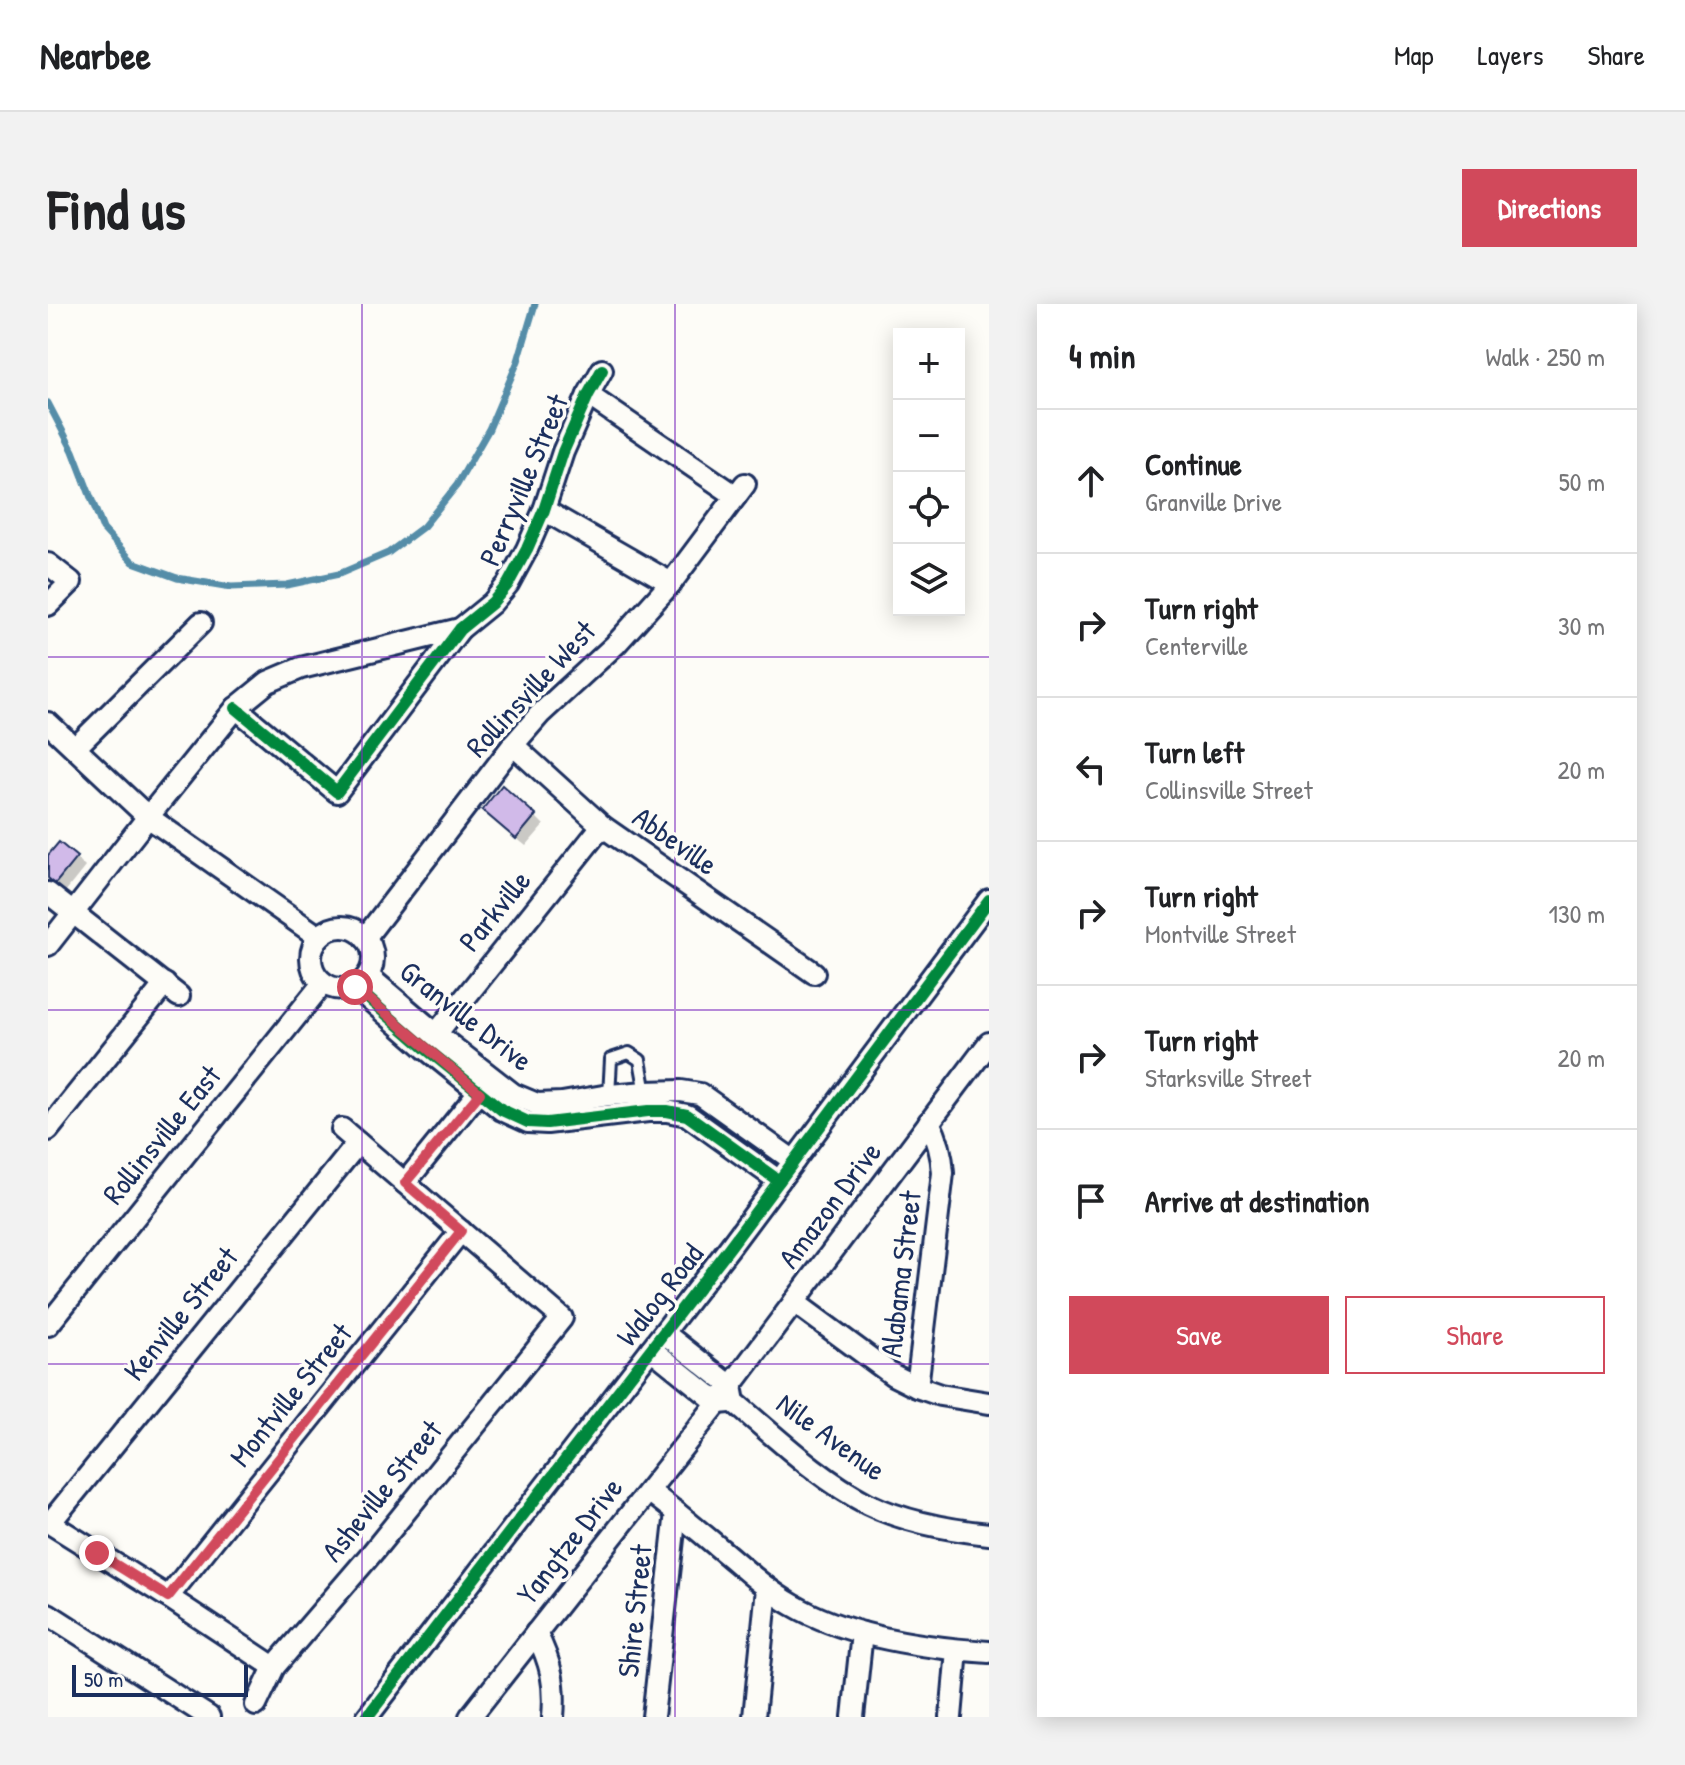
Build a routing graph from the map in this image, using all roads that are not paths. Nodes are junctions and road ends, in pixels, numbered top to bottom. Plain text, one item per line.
1 (602, 370) dead end
2 (588, 395) junction
3 (544, 510) junction
4 (48, 564) edge
5 (671, 583) junction
6 (48, 605) edge
7 (201, 623) dead end
8 (460, 629) junction
9 (236, 708) junction
10 (48, 723) edge
11 (513, 745) junction
12 (75, 748) junction
13 (148, 817) junction
14 (602, 826) junction
15 (48, 893) edge
16 (989, 900) edge
17 (74, 913) junction
18 (319, 937) junction
19 (365, 938) junction
20 (48, 945) edge
21 (814, 973) dead end
22 (361, 981) junction
23 (323, 983) junction
24 (436, 1034) junction
25 (989, 1043) edge
26 (485, 1085) junction
27 (647, 1102) junction
28 (610, 1105) junction
29 (929, 1122) junction
30 (342, 1129) dead end
31 (48, 1130) edge
32 (358, 1143) junction
33 (794, 1161) junction
34 (779, 1181) junction
35 (405, 1183) junction
36 (461, 1231) junction
37 (794, 1302) junction
38 (48, 1325) edge
39 (664, 1333) junction
40 (651, 1349) junction
41 (917, 1387) junction
42 (728, 1397) junction
43 (989, 1403) edge
44 (649, 1491) junction
45 (676, 1512) junction
46 (49, 1522) edge
47 (989, 1534) edge
48 (767, 1588) junction
49 (168, 1597) junction
50 (51, 1621) edge
51 (536, 1633) junction
52 (862, 1633) junction
53 (957, 1650) junction
54 (989, 1652) edge
55 (274, 1667) junction
56 (256, 1705) dead end
57 (209, 1717) edge
58 (367, 1717) edge
59 (470, 1717) edge
60 (553, 1717) edge
61 (653, 1717) edge
62 (754, 1717) edge
63 (853, 1717) edge
64 (951, 1717) edge

1 - 2 street, Perryville Street
2 - 3 street, Perryville Street
2 - 5 street, Rollinsville West
3 - 5 street
3 - 8 street, Perryville Street
4 - 6 street
5 - 11 street, Rollinsville West
7 - 12 street
8 - 9 street
8 - 9 street, Perryville Street
9 - 13 street
10 - 12 street
11 - 14 street, Abbeville
11 - 19 street, Rollinsville West
12 - 13 street
13 - 17 street
13 - 18 street
14 - 21 street, Abbeville
14 - 24 street, Parkville
15 - 17 street
16 - 33 street, Walog Road
17 - 20 street
17 - 31 street
18 - 19 street
18 - 23 street
19 - 22 street
22 - 23 street
22 - 24 street, Granville Drive
22 - 26 street, Granville Drive
23 - 38 street, Rollinsville East
24 - 26 street, Granville Drive
25 - 29 street, Amazon Drive
26 - 28 street, Granville Drive
26 - 35 street
27 - 28 street, Granville Drive
27 - 28 lane
27 - 33 street, Granville Drive
27 - 34 street, Granville Drive
29 - 37 street, Amazon Drive
29 - 41 street, Alabama Street
30 - 32 street
32 - 35 street
32 - 46 street, Kenville Street
33 - 34 street, Walog Road
34 - 39 street, Walog Road
35 - 36 street
36 - 49 street, Montville Street
36 - 55 street, Asheville Street
37 - 41 street
37 - 42 street, Amazon Drive
39 - 40 street, Walog Road
39 - 42 street, Nile Avenue
40 - 42 street, Nile Avenue
40 - 58 street, Walog Road
41 - 43 street
42 - 44 street, Yangtze Drive
42 - 47 street, Nile Avenue
44 - 45 street
44 - 51 street, Yangtze Drive
45 - 48 street
45 - 61 street, Shire Street
46 - 49 street
48 - 52 street
48 - 62 street
49 - 55 street
50 - 57 street
51 - 59 street, Yangtze Drive
51 - 60 street
52 - 53 street
52 - 63 street
53 - 54 street
53 - 64 street
55 - 56 street, Asheville Street

